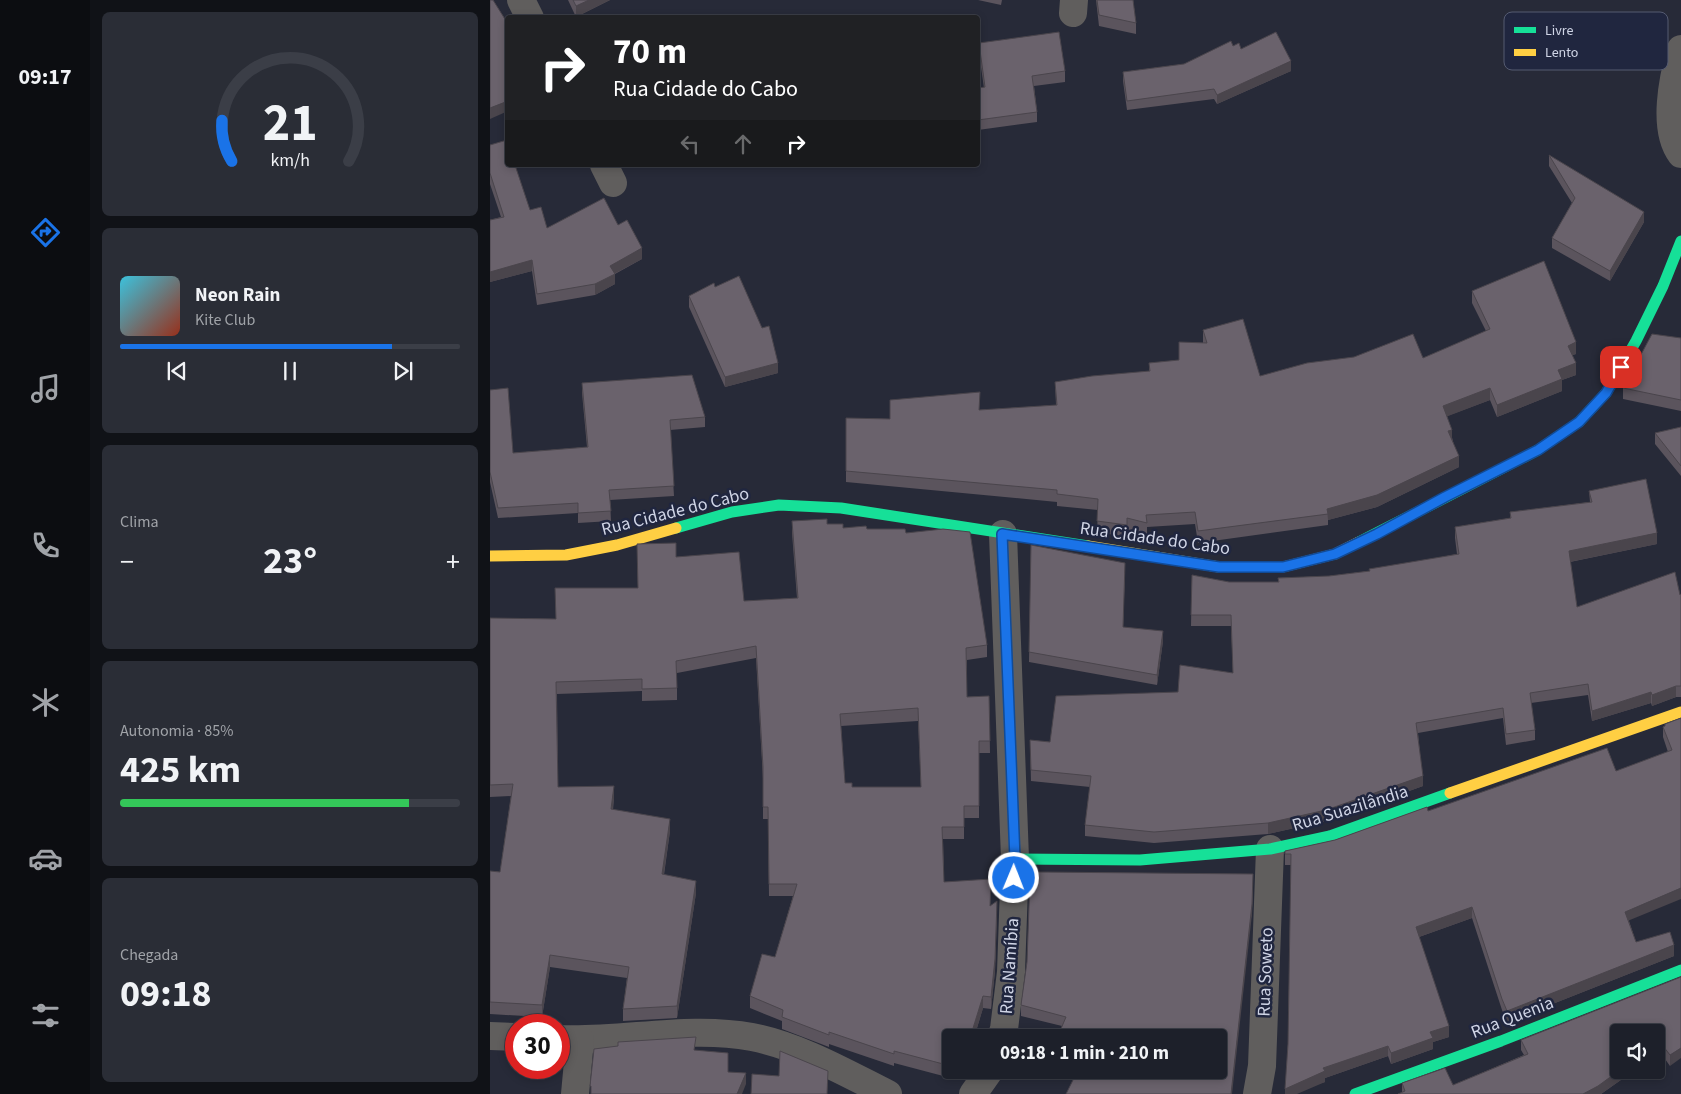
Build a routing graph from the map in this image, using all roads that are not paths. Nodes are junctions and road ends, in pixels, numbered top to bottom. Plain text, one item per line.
1 (521, 0) edge
2 (528, 15) edge
3 (1681, 49) edge
4 (1681, 154) edge
5 (1681, 241) edge
6 (1002, 534) junction
7 (490, 556) edge
8 (1681, 712) edge
9 (1270, 850) junction
10 (1015, 859) junction
11 (1681, 970) edge
12 (1004, 1029) edge
13 (490, 1036) edge
14 (505, 1037) edge
15 (570, 1040) edge
16 (570, 1049) edge
17 (983, 1079) edge
18 (575, 1094) edge
19 (888, 1094) edge
20 (972, 1094) edge
21 (1256, 1094) edge
22 (1355, 1094) edge

1 - 2 street
3 - 4 street
5 - 6 street, Rua Cidade do Cabo
6 - 7 street, Rua Cidade do Cabo
6 - 10 street, Rua Namíbia
8 - 9 street, Rua Suazilândia
9 - 10 street, Rua Suazilândia
9 - 21 street, Rua Soweto
10 - 12 street, Rua Namíbia
11 - 22 street, Rua Quenia
13 - 14 street
15 - 19 street
16 - 18 street
17 - 20 street

